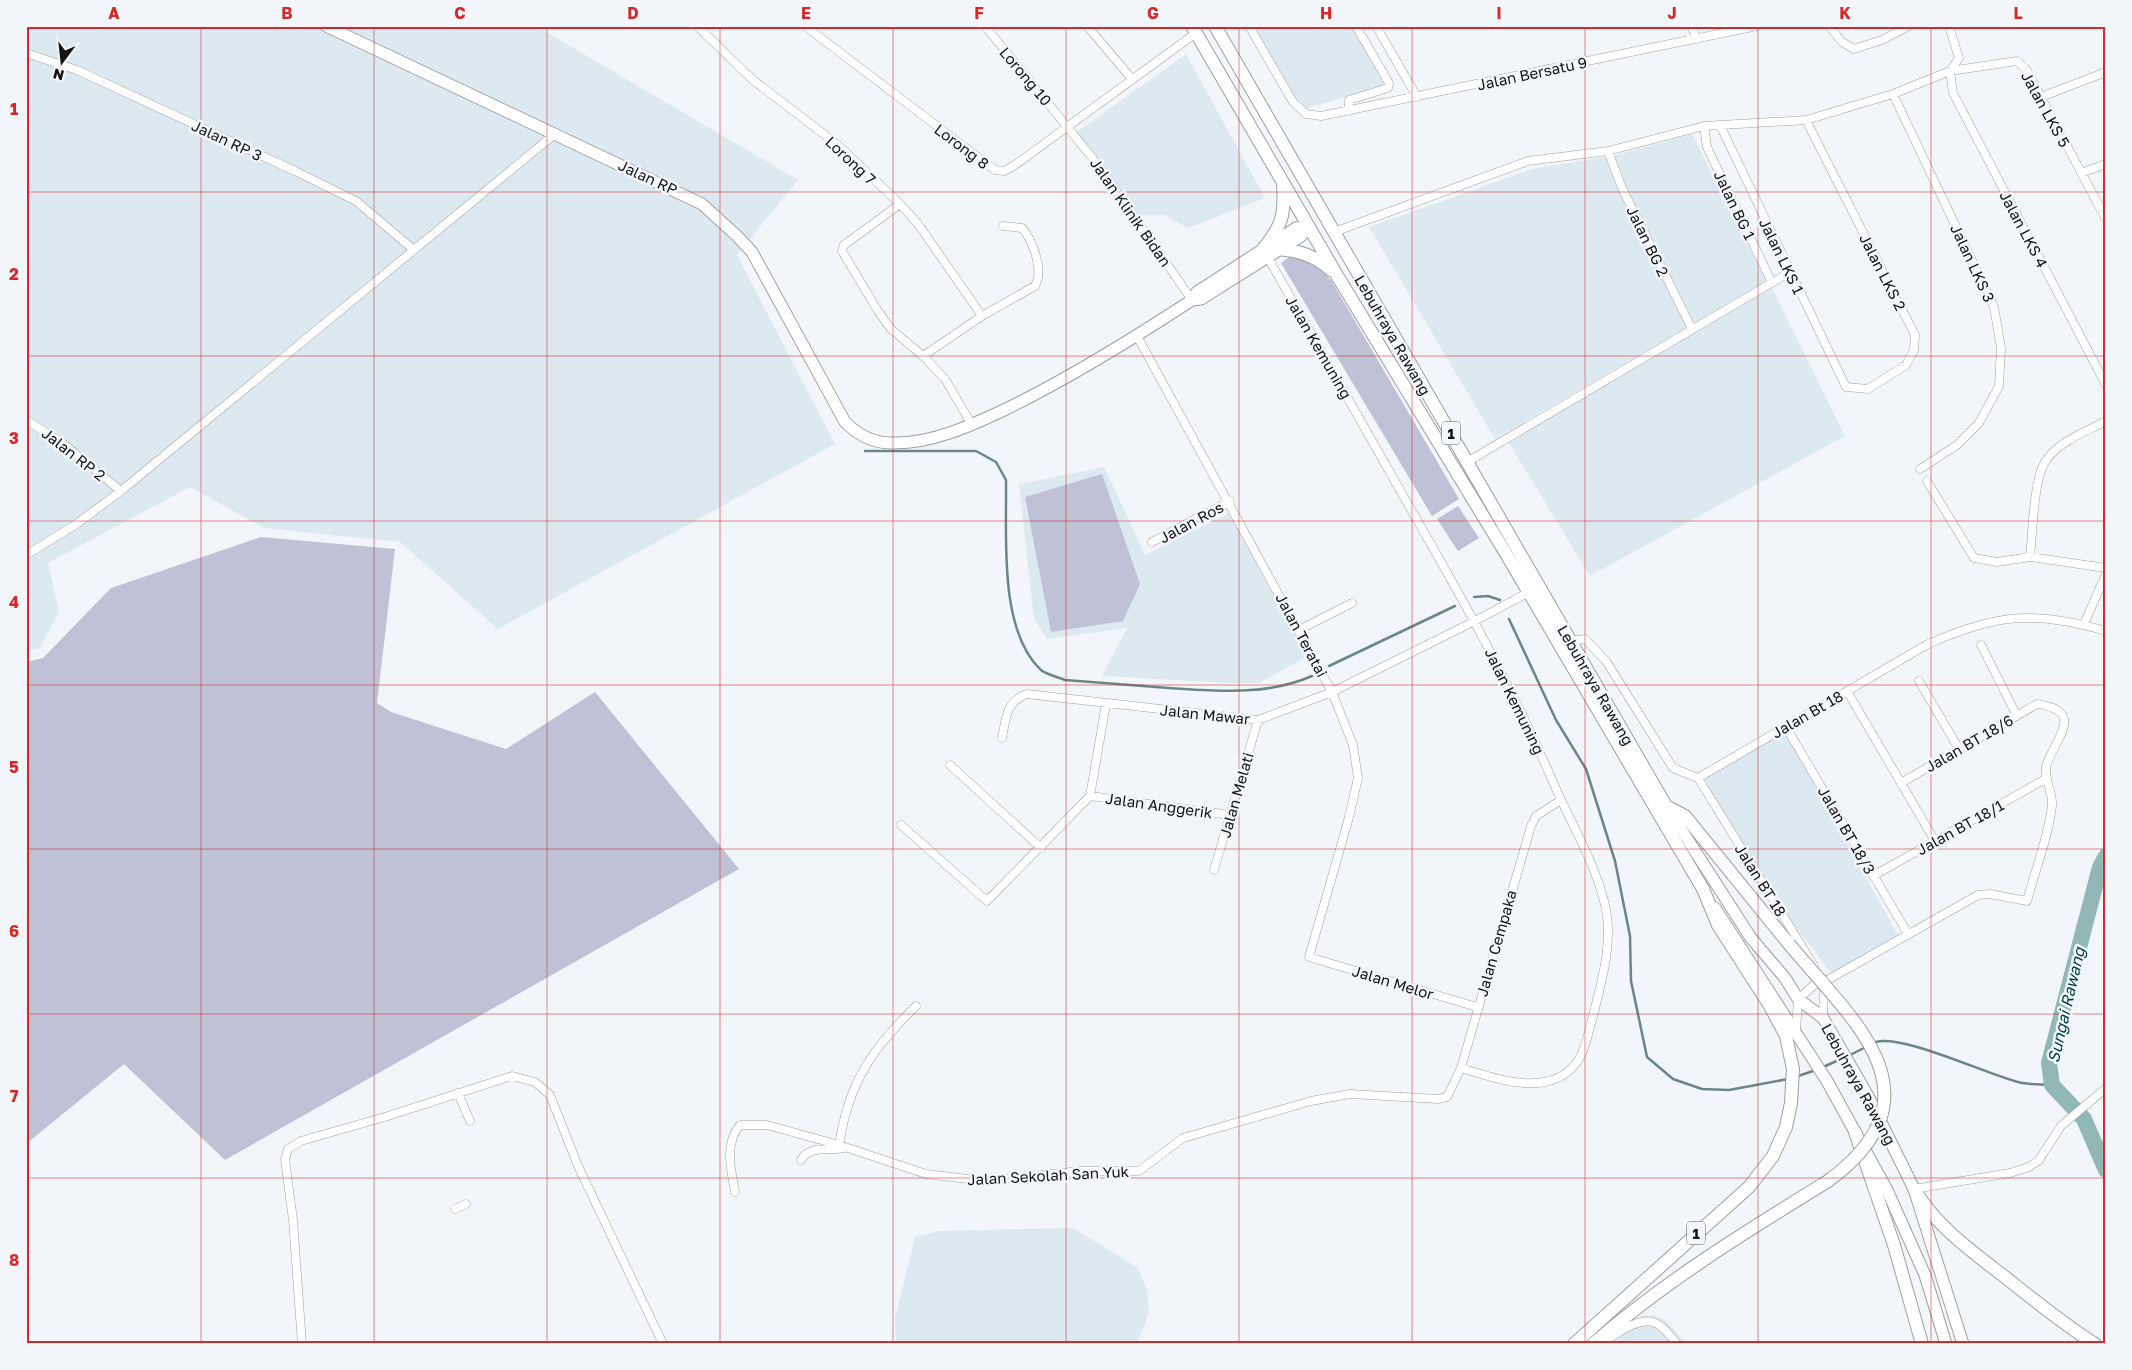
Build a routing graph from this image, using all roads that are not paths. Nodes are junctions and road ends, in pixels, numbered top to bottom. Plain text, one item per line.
1 (326, 26) edge
2 (697, 26) edge
3 (805, 26) edge
4 (985, 26) edge
5 (1087, 26) edge
6 (1248, 26) edge
7 (1356, 26) edge
8 (1376, 26) edge
9 (1691, 26) edge
10 (1757, 26) edge
11 (1829, 26) edge
12 (1909, 26) edge
13 (1949, 26) edge
14 (1220, 28) edge
15 (1194, 30) edge
16 (1697, 39) junction
17 (26, 53) edge
18 (1950, 71) junction
19 (2106, 72) edge
20 (1132, 79) junction
21 (1893, 94) junction
22 (1417, 97) junction
23 (2041, 97) junction
24 (1349, 111) junction
25 (1806, 120) junction
26 (1720, 125) junction
27 (1068, 126) junction
28 (1704, 126) junction
29 (556, 133) junction
30 (1608, 151) junction
31 (2106, 164) edge
32 (2081, 174) junction
33 (1283, 180) junction
34 (1317, 202) junction
35 (900, 204) junction
36 (2106, 219) edge
37 (1003, 226) dead end
38 (1310, 226) junction
39 (1334, 232) junction
40 (1342, 246) junction
41 (414, 250) junction
42 (1278, 250) junction
43 (1265, 253) junction
44 (1790, 272) junction
45 (1338, 277) junction
46 (1772, 283) junction
47 (1192, 300) junction
48 (982, 316) junction
49 (1692, 329) junction
50 (1137, 336) junction
51 (923, 356) junction
52 (2106, 385) edge
53 (1846, 386) joint
54 (26, 420) edge
55 (2106, 421) edge
56 (972, 425) junction
57 (1467, 462) junction
58 (1920, 469) dead end
59 (1927, 481) dead end
60 (120, 491) junction
61 (1230, 501) junction
62 (1152, 542) dead end
63 (26, 555) edge
64 (2030, 557) junction
65 (2106, 568) edge
66 (2106, 574) edge
67 (1529, 592) junction
68 (1352, 603) dead end
69 (1475, 621) junction
70 (2084, 624) junction
71 (1299, 630) junction
72 (2106, 631) edge
73 (1571, 641) junction
74 (1981, 645) dead end
75 (1919, 681) dead end
76 (1847, 691) junction
77 (1332, 692) junction
78 (1106, 704) junction
79 (2016, 716) junction
80 (1258, 720) junction
81 (1786, 727) junction
82 (1002, 738) dead end
83 (1959, 749) junction
84 (950, 766) dead end
85 (1698, 778) junction
86 (2047, 778) junction
87 (1901, 783) junction
88 (1090, 796) junction
89 (1561, 800) junction
90 (1666, 806) junction
91 (1230, 815) junction
92 (901, 825) dead end
93 (1935, 841) junction
94 (1042, 848) junction
95 (1214, 870) dead end
96 (1873, 876) junction
97 (1703, 888) junction
98 (1908, 934) junction
99 (1309, 957) joint
100 (1824, 982) junction
101 (1798, 998) junction
102 (916, 1006) dead end
103 (1477, 1007) junction
104 (1822, 1018) junction
105 (1797, 1033) junction
106 (1461, 1068) junction
107 (2106, 1088) edge
108 (458, 1093) junction
109 (1447, 1097) joint
110 (470, 1121) dead end
111 (1854, 1132) junction
112 (843, 1146) junction
113 (801, 1160) dead end
114 (1914, 1189) junction
115 (735, 1192) dead end
116 (466, 1204) dead end
117 (455, 1209) dead end
118 (302, 1344) edge
119 (663, 1344) edge
120 (1574, 1344) edge
121 (1593, 1344) edge
122 (1600, 1344) edge
123 (1677, 1344) edge
124 (1922, 1344) edge
125 (1946, 1344) edge
126 (1962, 1344) edge
127 (2095, 1344) edge

1 - 29 street, Jalan RP
2 - 35 street, Lorong 7
3 - 27 street, Lorong 8
4 - 27 street, Lorong 10
5 - 20 street
6 - 24 street, Jalan Bersatu 9
7 - 24 street
8 - 22 street
9 - 16 street
10 - 16 street, Jalan Bersatu 9
11 - 12 street
13 - 18 street
14 - 34 main road, Lebuhraya Rawang / 1
15 - 20 street, Lorong 8
15 - 33 main road, Lebuhraya Rawang / 1
16 - 22 street, Jalan Bersatu 9
17 - 41 street, Jalan RP 3
18 - 21 street
18 - 23 street, Jalan LKS 5
18 - 52 street, Jalan LKS 4
19 - 23 street
20 - 27 street, Lorong 8
21 - 25 street
21 - 58 street, Jalan LKS 3
22 - 24 street, Jalan Bersatu 9
23 - 32 street, Jalan LKS 5
25 - 26 street
25 - 53 street, Jalan LKS 2
26 - 28 street
26 - 44 street, Jalan LKS 1
27 - 47 street, Jalan Klinik Bidan
28 - 30 street
28 - 46 street, Jalan BG 1
29 - 41 street
29 - 56 street, Jalan RP
30 - 39 street
30 - 49 street, Jalan BG 2
31 - 32 street
32 - 36 street, Jalan LKS 5
33 - 38 main road, Lebuhraya Rawang / 1
33 - 43 main road
34 - 38 main road
34 - 39 main road, Lebuhraya Rawang / 1
35 - 48 street, Lorong 7
35 - 51 street
37 - 48 street
38 - 40 main road
38 - 42 street
38 - 43 street
38 - 45 main road, Lebuhraya Rawang / 1
39 - 40 main road, Lebuhraya Rawang / 1
40 - 57 main road, Lebuhraya Rawang / 1
41 - 60 street
42 - 43 street
42 - 45 main road
43 - 47 street
43 - 69 street, Jalan Kemuning
44 - 46 street
44 - 53 street, Jalan LKS 1
45 - 67 main road, Lebuhraya Rawang / 1
46 - 49 street
47 - 50 street
48 - 51 street
49 - 57 street
50 - 56 street
50 - 61 street, Jalan Teratai
51 - 56 street
54 - 60 street, Jalan RP 2
55 - 64 street
57 - 73 main road, Lebuhraya Rawang / 1
59 - 64 street
60 - 63 street
61 - 62 street, Jalan Ros
61 - 71 street, Jalan Teratai
64 - 65 street
66 - 70 street
67 - 69 street, Jalan Mawar
67 - 97 main road, Lebuhraya Rawang / 1
68 - 71 street
69 - 77 street, Jalan Mawar
69 - 89 street, Jalan Kemuning
70 - 72 street, Jalan Bt 18
70 - 76 street, Jalan Bt 18
71 - 77 street, Jalan Teratai
73 - 85 street
73 - 90 main road, Lebuhraya Rawang / 1
74 - 79 street
75 - 83 street
76 - 81 street, Jalan Bt 18
76 - 87 street
77 - 80 street, Jalan Mawar
77 - 99 street, Jalan Teratai
78 - 80 street, Jalan Mawar
78 - 82 street, Jalan Mawar
78 - 88 street, Jalan Anggerik
79 - 83 street, Jalan BT 18/6
79 - 86 street, Jalan BT 18/6
80 - 91 street, Jalan Melati
81 - 85 street, Jalan Bt 18
81 - 96 street, Jalan BT 18/3
83 - 87 street, Jalan BT 18/6
84 - 94 street
85 - 100 street, Jalan BT 18
86 - 93 street, Jalan BT 18/1
86 - 98 street
87 - 93 street
88 - 91 street, Jalan Anggerik
88 - 94 street
89 - 103 street, Jalan Cempaka
89 - 106 street, Jalan Kemuning
90 - 101 street, Lebuhraya Rawang
90 - 121 main road, 1, bridge
91 - 95 street, Jalan Melati
92 - 94 street
93 - 96 street, Jalan BT 18/1
96 - 98 street, Jalan BT 18/3
97 - 105 street, Lebuhraya Rawang
97 - 120 main road, 1
98 - 100 street
99 - 103 street, Jalan Melor
100 - 101 street
100 - 104 street
101 - 104 street, Lebuhraya Rawang
101 - 105 street
102 - 112 street
103 - 106 street, Jalan Cempaka
104 - 114 street, Lebuhraya Rawang
105 - 111 street, Lebuhraya Rawang
106 - 109 street, Jalan Cempaka
107 - 114 street
108 - 110 street
108 - 118 street
108 - 119 street
109 - 112 street, Jalan Sekolah San Yuk
111 - 124 main road
111 - 125 street, Lebuhraya Rawang
112 - 113 street
112 - 115 street, Jalan Sekolah San Yuk
114 - 126 street, Lebuhraya Rawang
114 - 127 main road
116 - 117 street
122 - 123 street

